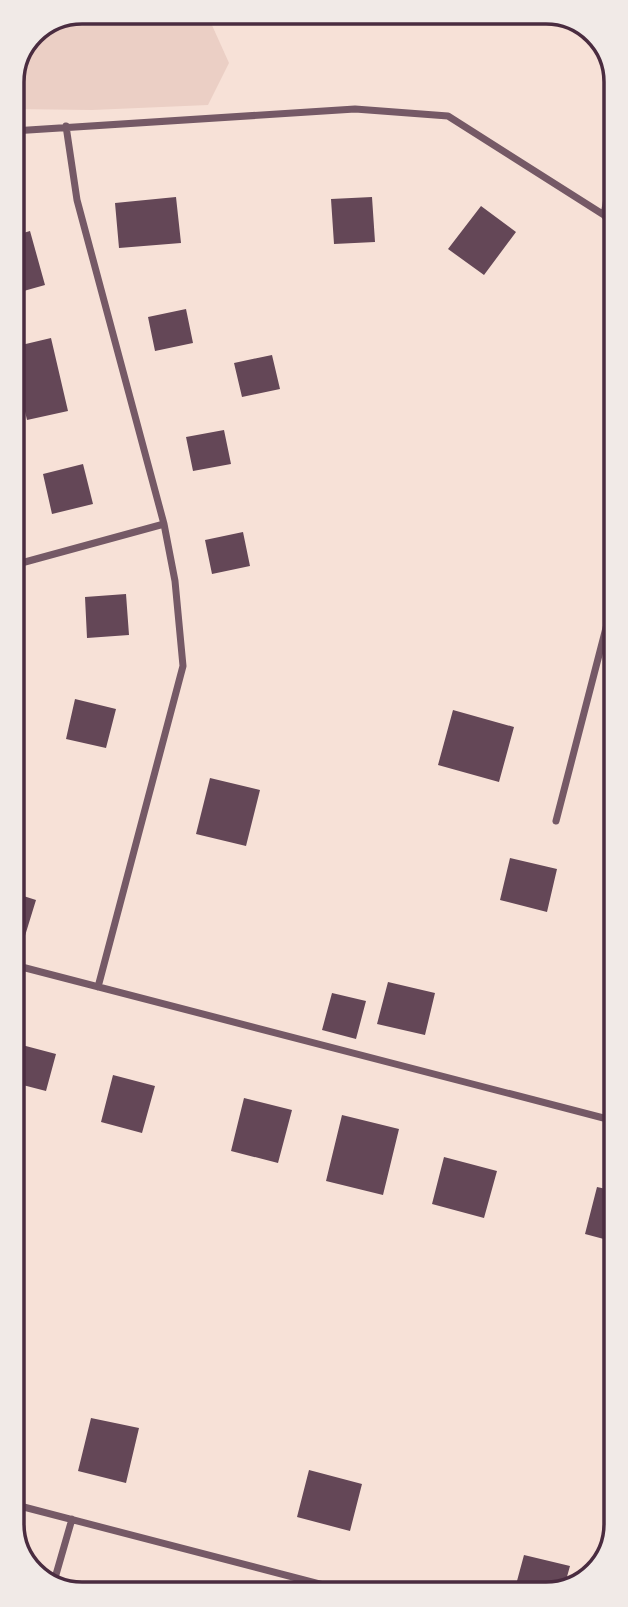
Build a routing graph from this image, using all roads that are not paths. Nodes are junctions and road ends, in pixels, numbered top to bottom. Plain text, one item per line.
1 (66, 126) junction
2 (25, 130) edge
3 (604, 215) edge
4 (164, 524) junction
5 (25, 562) edge
6 (604, 639) edge
7 (556, 821) dead end
8 (24, 968) edge
9 (97, 987) junction
10 (604, 1118) edge
11 (24, 1507) edge
12 (72, 1519) junction
13 (56, 1576) edge
14 (312, 1582) edge

1 - 2 street
1 - 3 street
1 - 4 street
4 - 5 street
4 - 9 street
6 - 7 street
8 - 9 street
9 - 10 street
11 - 12 street
12 - 13 street
12 - 14 street

